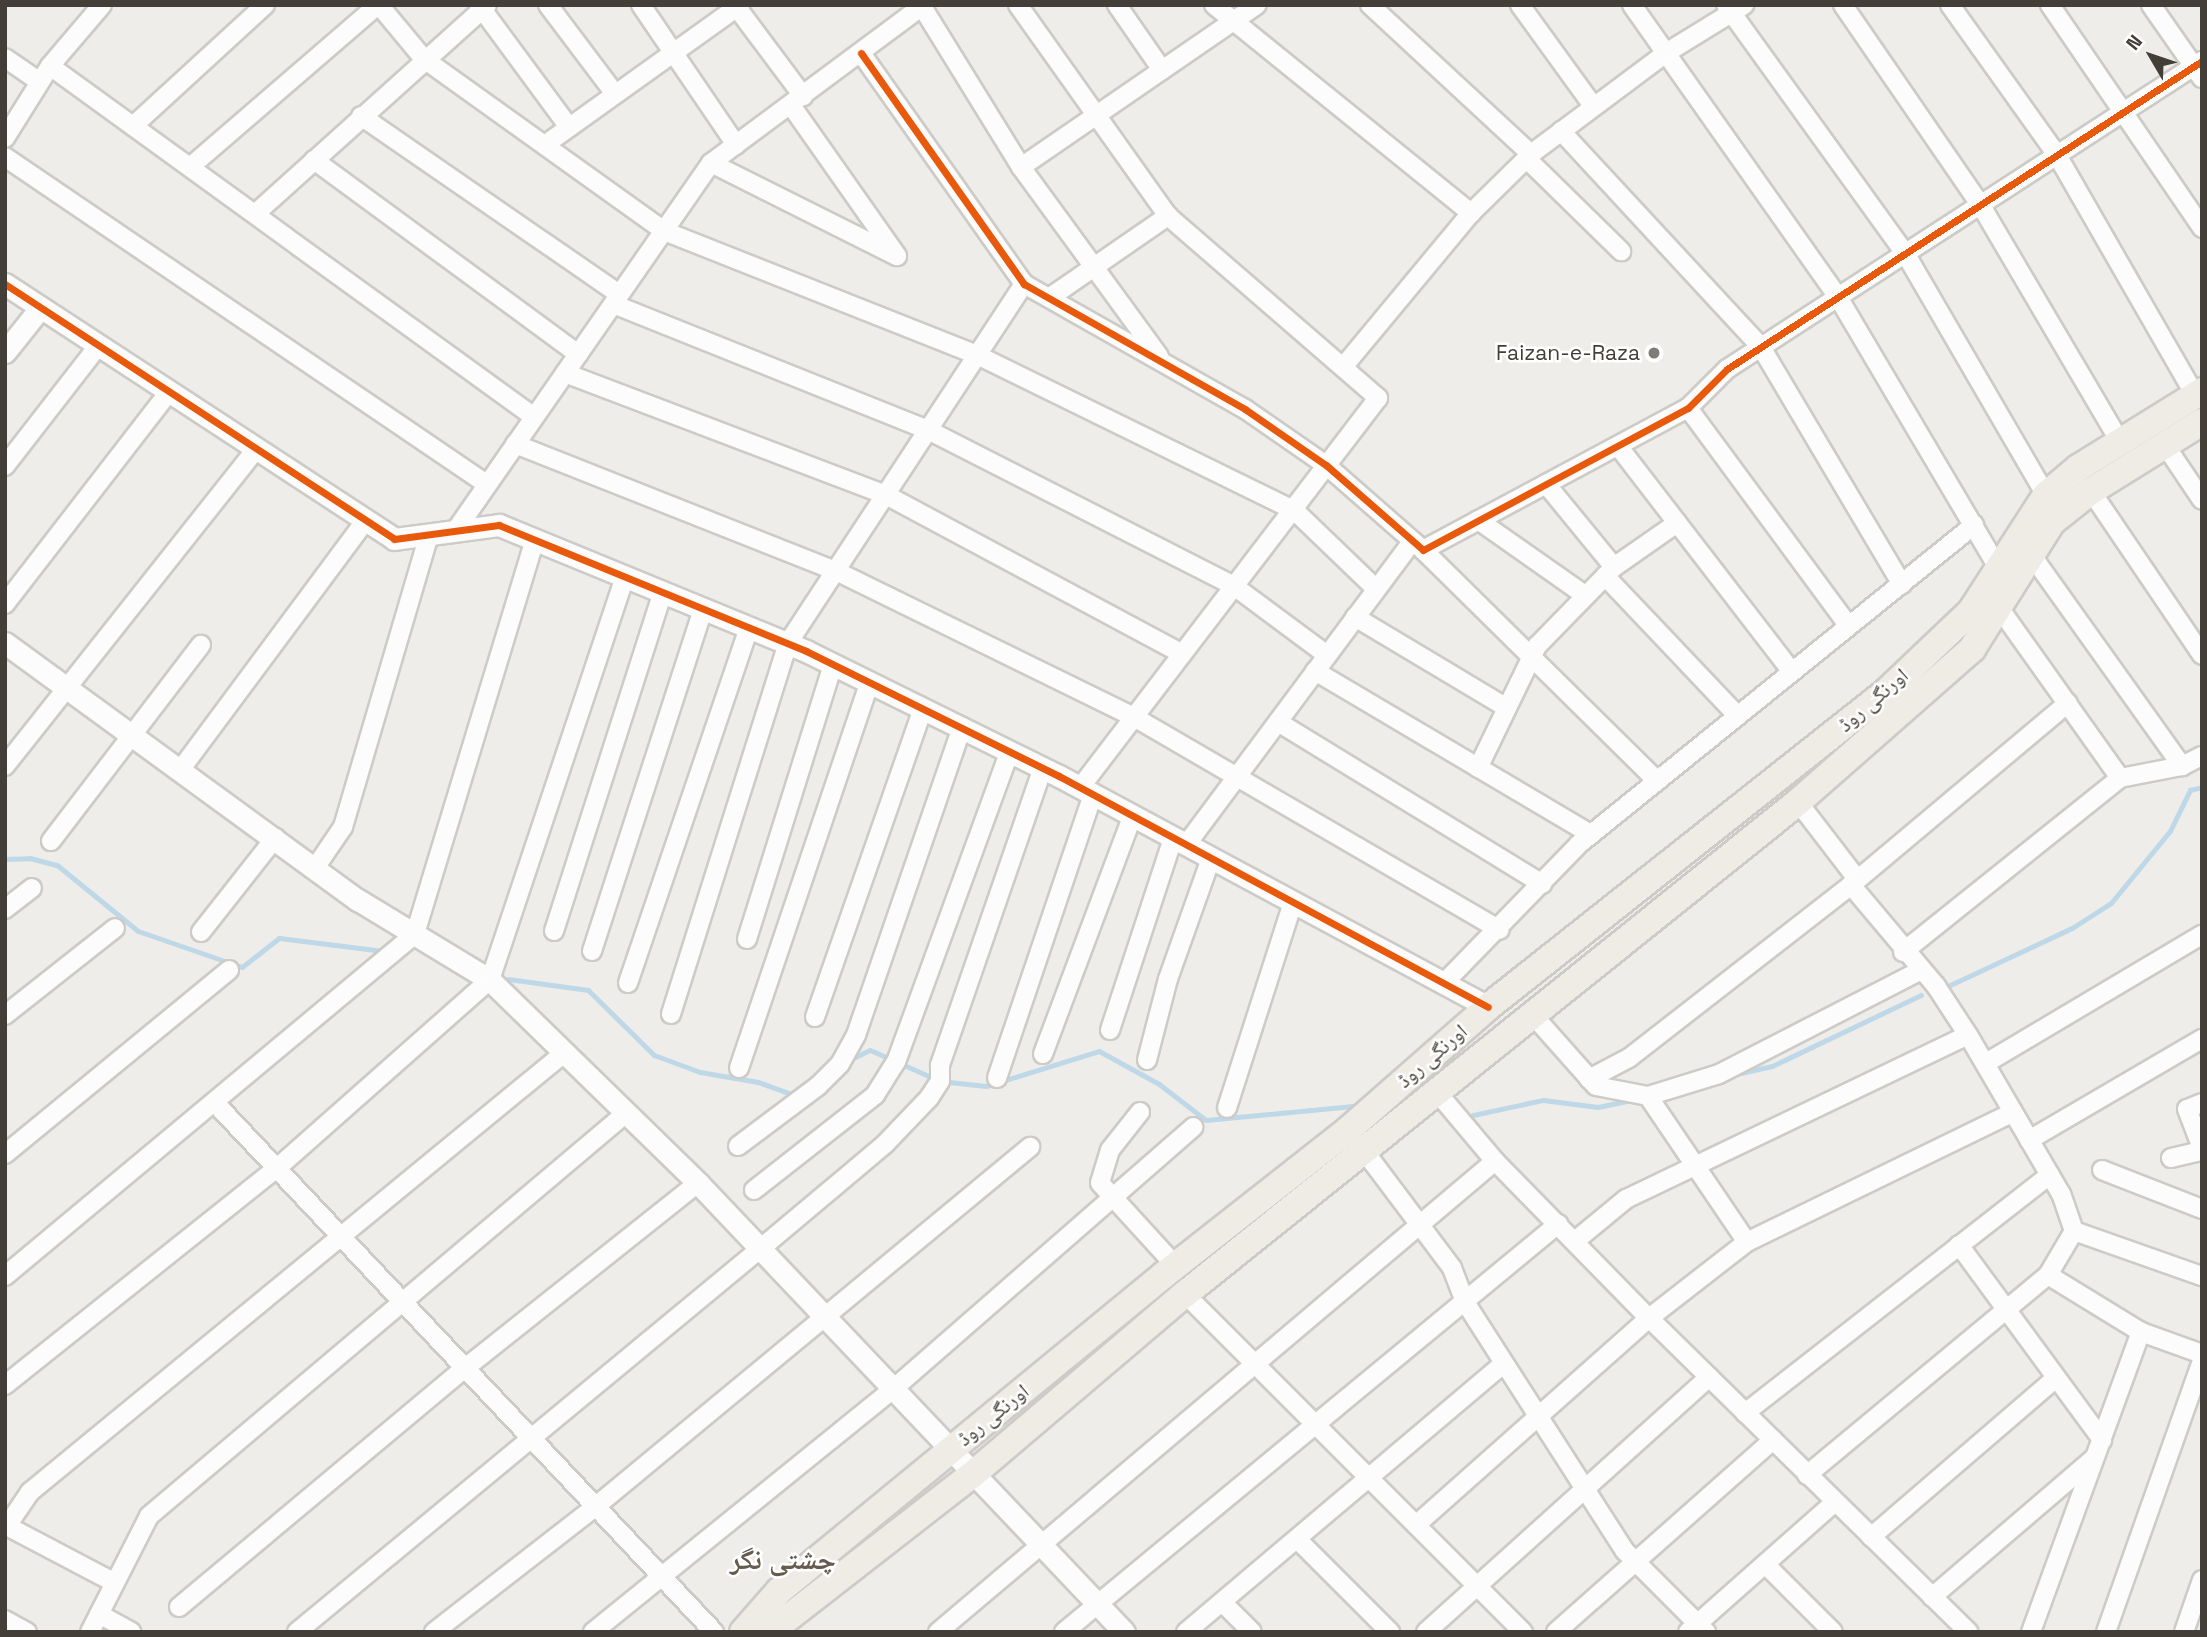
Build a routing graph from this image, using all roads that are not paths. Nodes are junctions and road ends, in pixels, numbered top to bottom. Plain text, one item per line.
1 (102, 5) edge
2 (265, 5) edge
3 (379, 5) edge
4 (548, 5) edge
5 (642, 5) edge
6 (1018, 5) edge
7 (1116, 5) edge
8 (1214, 5) edge
9 (1257, 5) edge
10 (1370, 5) edge
11 (1520, 5) edge
12 (1632, 5) edge
13 (1843, 5) edge
14 (1950, 5) edge
15 (2050, 5) edge
16 (2151, 5) edge
17 (737, 6) edge
18 (922, 6) edge
19 (483, 7) edge
20 (1734, 8) edge
21 (1233, 22) junction
22 (675, 51) junction
23 (861, 53) junction
24 (1666, 53) junction
25 (5, 58) edge
26 (424, 59) junction
27 (50, 66) junction
28 (2199, 69) edge
29 (1162, 70) junction
30 (40, 82) junction
31 (615, 94) junction
32 (797, 101) junction
33 (1593, 106) junction
34 (2125, 110) junction
35 (361, 116) junction
36 (1094, 117) junction
37 (133, 126) junction
38 (569, 128) junction
39 (1561, 131) junction
40 (5, 138) edge
41 (546, 144) junction
42 (736, 145) junction
43 (2057, 155) junction
44 (5, 157) edge
45 (1529, 157) junction
46 (314, 160) junction
47 (711, 163) junction
48 (190, 167) junction
49 (1021, 167) junction
50 (1980, 204) junction
51 (1471, 213) junction
52 (255, 214) junction
53 (1168, 216) junction
54 (2202, 228) edge
55 (664, 231) junction
56 (1621, 251) dead end
57 (1905, 253) junction
58 (1094, 267) junction
59 (5, 284) edge
60 (1024, 284) junction
61 (1838, 297) junction
62 (1049, 298) junction
63 (616, 299) junction
64 (40, 308) junction
65 (98, 346) junction
66 (1761, 347) junction
67 (5, 352) edge
68 (578, 354) junction
69 (977, 355) junction
70 (1163, 362) junction
71 (1343, 368) junction
72 (565, 373) junction
73 (169, 392) junction
74 (2198, 393) edge
75 (1688, 408) junction
76 (534, 417) junction
77 (2202, 422) edge
78 (928, 430) junction
79 (2120, 442) junction
80 (515, 444) junction
81 (2165, 445) junction
82 (1618, 446) junction
83 (256, 449) junction
84 (1326, 465) junction
85 (5, 466) edge
86 (485, 484) junction
87 (1546, 484) junction
88 (2091, 491) junction
89 (886, 495) junction
90 (2046, 495) junction
91 (2202, 500) edge
92 (1294, 510) junction
93 (366, 520) junction
94 (1478, 520) junction
95 (1677, 523) junction
96 (1975, 525) junction
97 (456, 530) junction
98 (429, 534) junction
99 (535, 540) junction
100 (1418, 546) junction
101 (2030, 553) junction
102 (1999, 569) junction
103 (836, 571) junction
104 (1610, 571) junction
105 (625, 576) junction
106 (1902, 584) junction
107 (1234, 586) junction
108 (1376, 589) junction
109 (663, 592) junction
110 (1586, 596) junction
111 (5, 604) edge
112 (703, 608) junction
113 (2000, 609) junction
114 (1355, 617) junction
115 (1849, 626) junction
116 (749, 627) junction
117 (5, 643) edge
118 (788, 643) junction
119 (201, 645) dead end
120 (1182, 654) junction
121 (1327, 655) junction
122 (2202, 655) edge
123 (1531, 657) junction
124 (833, 664) junction
125 (1315, 671) junction
126 (1792, 672) junction
127 (870, 682) junction
128 (68, 688) junction
129 (2068, 703) junction
130 (1507, 708) junction
131 (923, 709) junction
132 (1738, 716) junction
133 (1135, 717) junction
134 (1278, 722) junction
135 (962, 727) junction
136 (132, 734) junction
137 (1010, 751) junction
138 (2201, 760) edge
139 (5, 766) edge
140 (2182, 766) junction
141 (1043, 768) junction
142 (1478, 768) junction
143 (181, 769) junction
144 (1237, 777) junction
145 (2120, 778) junction
146 (1657, 781) junction
147 (1087, 791) junction
148 (1798, 802) junction
149 (1133, 816) junction
150 (1591, 834) junction
151 (275, 838) junction
152 (51, 841) dead end
153 (1180, 841) junction
154 (1211, 858) junction
155 (315, 868) junction
156 (1854, 882) junction
157 (1542, 884) junction
158 (32, 888) dead end
159 (1293, 902) junction
160 (5, 909) edge
161 (115, 928) dead end
162 (1500, 930) junction
163 (554, 931) dead end
164 (201, 932) dead end
165 (415, 934) junction
166 (2202, 935) edge
167 (747, 939) dead end
168 (592, 951) dead end
169 (1903, 952) junction
170 (229, 970) dead end
171 (1921, 970) junction
172 (490, 980) junction
173 (628, 983) dead end
174 (1443, 984) junction
175 (1489, 1007) junction
176 (671, 1014) dead end
177 (1532, 1014) junction
178 (5, 1015) edge
179 (815, 1017) dead end
180 (1110, 1030) dead end
181 (1968, 1035) junction
182 (2202, 1038) edge
183 (564, 1053) junction
184 (1043, 1054) dead end
185 (1147, 1060) dead end
186 (1986, 1063) junction
187 (739, 1068) dead end
188 (996, 1078) dead end
189 (1590, 1079) junction
190 (1436, 1091) junction
191 (1648, 1096) junction
192 (2202, 1103) edge
193 (216, 1104) junction
194 (1227, 1108) dead end
195 (1140, 1112) dead end
196 (2013, 1112) junction
197 (626, 1113) junction
198 (1193, 1127) dead end
199 (1348, 1130) junction
200 (2029, 1140) junction
201 (738, 1146) dead end
202 (1030, 1147) dead end
203 (1365, 1150) junction
204 (2202, 1150) edge
205 (5, 1154) edge
206 (2171, 1158) dead end
207 (1495, 1161) junction
208 (1696, 1166) junction
209 (276, 1169) junction
210 (2102, 1170) dead end
211 (2050, 1175) junction
212 (698, 1183) junction
213 (754, 1190) dead end
214 (1114, 1197) junction
215 (2202, 1209) edge
216 (1420, 1224) junction
217 (1559, 1224) junction
218 (2074, 1231) junction
219 (341, 1241) junction
220 (1575, 1241) junction
221 (1746, 1242) junction
222 (1959, 1245) junction
223 (760, 1249) junction
224 (1175, 1265) junction
225 (2048, 1275) junction
226 (5, 1276) edge
227 (2202, 1276) edge
228 (1185, 1294) junction
229 (1465, 1301) junction
230 (402, 1305) junction
231 (2005, 1311) junction
232 (824, 1317) junction
233 (1649, 1318) junction
234 (2141, 1332) junction
235 (2202, 1354) edge
236 (2202, 1361) edge
237 (1503, 1364) junction
238 (1253, 1365) junction
239 (464, 1369) junction
240 (1709, 1377) junction
241 (2056, 1378) junction
242 (5, 1385) edge
243 (892, 1390) junction
244 (1745, 1413) junction
245 (1536, 1416) junction
246 (1315, 1425) junction
247 (532, 1440) junction
248 (1773, 1440) junction
249 (2099, 1448) junction
250 (949, 1450) junction
251 (972, 1475) junction
252 (1807, 1475) junction
253 (1370, 1479) junction
254 (1583, 1491) junction
255 (1835, 1503) junction
256 (596, 1507) junction
257 (1416, 1525) junction
258 (6, 1526) edge
259 (1871, 1537) junction
260 (1297, 1539) junction
261 (1040, 1545) junction
262 (1635, 1562) junction
263 (1765, 1564) junction
264 (664, 1577) junction
265 (2202, 1580) edge
266 (115, 1583) junction
267 (1477, 1586) junction
268 (1932, 1597) junction
269 (1222, 1602) junction
270 (1097, 1605) junction
271 (179, 1607) dead end
272 (99, 1614) junction
273 (5, 1620) edge
274 (1697, 1629) edge
275 (27, 1632) edge
276 (90, 1632) edge
277 (131, 1632) edge
278 (297, 1632) edge
279 (434, 1632) edge
280 (593, 1632) edge
281 (714, 1632) edge
282 (743, 1632) edge
283 (770, 1632) edge
284 (938, 1632) edge
285 (1064, 1632) edge
286 (1124, 1632) edge
287 (1186, 1632) edge
288 (1252, 1632) edge
289 (1390, 1632) edge
290 (1426, 1632) edge
291 (1523, 1632) edge
292 (1556, 1632) edge
293 (1833, 1632) edge
294 (1968, 1632) edge
295 (2031, 1632) edge
296 (2106, 1632) edge
297 (2184, 1632) edge

1 - 27 street
2 - 37 street
3 - 26 street
3 - 48 street
4 - 31 street
5 - 22 street
6 - 36 street
7 - 29 street
8 - 21 street
9 - 21 street
10 - 45 street
11 - 33 street
12 - 24 street
13 - 50 street
14 - 43 street
15 - 34 street
16 - 28 street
17 - 22 street
17 - 32 street
18 - 23 street
18 - 49 street
19 - 26 street
19 - 38 street
20 - 24 street
20 - 57 street
21 - 29 street
21 - 51 street
22 - 31 street
22 - 42 street
23 - 32 street
23 - 60 street
24 - 33 street
24 - 61 street
25 - 30 street
26 - 35 street
26 - 41 street
27 - 30 street
27 - 37 street
28 - 34 street
29 - 36 street
30 - 40 street
31 - 38 street
32 - 42 street
32 - 47 street
33 - 39 street
34 - 43 street
34 - 54 street
35 - 46 street
35 - 63 street
36 - 49 street
36 - 53 street
37 - 48 street
38 - 41 street
39 - 45 street
39 - 66 street
41 - 55 street
42 - 47 street
43 - 50 street
43 - 74 street
44 - 86 street
45 - 51 street
45 - 56 street
46 - 52 street
46 - 68 street
47 - 55 street
48 - 52 street
49 - 58 street
50 - 57 street
50 - 79 street
51 - 71 street
52 - 76 street
53 - 58 street
53 - 71 street
55 - 63 street
55 - 69 street
57 - 61 street
57 - 90 street
58 - 62 street
58 - 70 street
59 - 64 street
60 - 62 street
60 - 69 street
61 - 66 street
61 - 96 street
62 - 70 street
63 - 68 street
63 - 78 street
64 - 65 street
64 - 67 street
65 - 73 street
65 - 85 street
66 - 75 street
66 - 106 street
68 - 72 street
69 - 78 street
69 - 92 street
70 - 84 street
71 - 84 street
72 - 76 street
72 - 89 street
73 - 83 street
73 - 111 street
74 - 79 main road, اورنگی روڈ
75 - 82 street
75 - 115 street
76 - 80 street
77 - 81 main road, اورنگی روڈ
78 - 89 street
78 - 107 street
79 - 90 main road, اورنگی روڈ
80 - 86 street
80 - 103 street
81 - 88 main road, اورنگی روڈ
81 - 91 street
82 - 87 street
82 - 95 street
83 - 93 street
83 - 128 street
84 - 92 street
84 - 100 street
86 - 97 street
87 - 94 street
87 - 104 street
88 - 101 main road, اورنگی روڈ
88 - 122 street
89 - 103 street
89 - 120 street
90 - 102 main road, اورنگی روڈ
92 - 107 street
92 - 108 street
93 - 98 street
93 - 143 street
94 - 100 street
94 - 110 street
95 - 104 street
95 - 126 street
96 - 102 street
96 - 106 street
97 - 98 street
97 - 99 street
98 - 155 street
99 - 105 street
99 - 165 street
100 - 108 street
100 - 123 street
101 - 113 main road, اورنگی روڈ
101 - 140 street
102 - 175 main road, اورنگی روڈ
103 - 118 street
103 - 133 street
104 - 110 street
104 - 132 street
105 - 109 street
105 - 172 street
106 - 115 street
107 - 120 street
107 - 121 street
108 - 114 street
109 - 112 street
109 - 163 street
110 - 123 street
112 - 116 street
112 - 168 street
113 - 129 street
113 - 148 main road, اورنگی روڈ
114 - 121 street
114 - 130 street
115 - 126 street
116 - 118 street
116 - 173 street
117 - 128 street
118 - 124 street
118 - 176 street
119 - 136 street
120 - 133 street
121 - 125 street
123 - 130 street
123 - 146 street
124 - 127 street
124 - 167 street
125 - 134 street
125 - 142 street
126 - 132 street
127 - 131 street
127 - 187 street
128 - 136 street
128 - 139 street
129 - 145 street
129 - 156 street
130 - 142 street
131 - 135 street
131 - 179 street
132 - 146 street
133 - 144 street
133 - 147 street
134 - 144 street
134 - 157 street
135 - 137 street
135 - 201 street
136 - 143 street
136 - 152 street
137 - 141 street
137 - 213 street
138 - 140 street
140 - 145 street
141 - 147 street
141 - 223 street
142 - 150 street
143 - 151 street
144 - 153 street
144 - 162 street
145 - 169 street
146 - 150 street
147 - 149 street
147 - 188 street
148 - 156 street
148 - 177 main road, اورنگی روڈ
149 - 153 street
149 - 184 street
150 - 157 street
151 - 155 street
151 - 164 street
153 - 154 street
153 - 180 street
154 - 159 street
154 - 185 street
155 - 165 street
156 - 169 street
156 - 189 street
157 - 162 street
158 - 160 street
159 - 174 street
159 - 194 street
161 - 178 street
162 - 174 street
165 - 172 street
165 - 193 street
166 - 186 street
169 - 171 street
170 - 205 street
171 - 181 street
171 - 191 street
172 - 183 street
172 - 209 street
174 - 175 street
175 - 199 main road, اورنگی روڈ
177 - 189 street
177 - 190 main road, اورنگی روڈ
181 - 186 street
181 - 208 street
182 - 200 street
183 - 197 street
183 - 219 street
186 - 196 street
189 - 191 street
190 - 203 main road, اورنگی روڈ
190 - 207 street
191 - 208 street
192 - 204 street
193 - 209 street
193 - 226 street
195 - 214 street
196 - 200 street
196 - 221 street
197 - 212 street
197 - 230 street
198 - 214 street
199 - 203 street
199 - 224 main road, اورنگی روڈ
200 - 211 street
202 - 232 street
203 - 216 street
203 - 228 main road, اورنگی روڈ
204 - 206 street
207 - 216 street
207 - 217 street
208 - 220 street
208 - 221 street
209 - 219 street
209 - 242 street
210 - 215 street
211 - 218 street
211 - 222 street
212 - 223 street
212 - 239 street
214 - 224 street
214 - 243 street
216 - 229 street
216 - 238 street
217 - 220 street
217 - 229 street
218 - 225 street
218 - 227 street
219 - 230 street
219 - 258 street
220 - 233 street
221 - 233 street
222 - 231 street
222 - 244 street
223 - 232 street
223 - 247 street
224 - 250 main road, اورنگی روڈ
225 - 231 street
225 - 234 street
228 - 238 street
228 - 251 main road, اورنگی روڈ
229 - 237 street
229 - 246 street
230 - 239 street
230 - 266 street
231 - 241 street
231 - 252 street
232 - 243 street
232 - 256 street
233 - 240 street
233 - 245 street
234 - 235 street
234 - 249 street
236 - 296 street
237 - 245 street
237 - 253 street
238 - 246 street
238 - 261 street
239 - 247 street
239 - 271 street
240 - 244 street
240 - 254 street
241 - 249 street
241 - 259 street
243 - 250 street
243 - 264 street
244 - 248 street
245 - 254 street
245 - 257 street
246 - 253 street
246 - 270 street
247 - 256 street
247 - 278 street
248 - 252 street
248 - 262 street
249 - 268 street
249 - 295 street
250 - 251 street
250 - 282 main road, اورنگی روڈ
251 - 261 street
251 - 283 main road, اورنگی روڈ
252 - 255 street
253 - 257 street
253 - 260 street
254 - 262 street
254 - 267 street
255 - 259 street
255 - 263 street
256 - 264 street
256 - 279 street
257 - 267 street
258 - 266 street
259 - 268 street
260 - 269 street
260 - 289 street
261 - 270 street
261 - 284 street
262 - 274 street
262 - 292 street
263 - 274 street
263 - 293 street
264 - 280 street
264 - 281 street
265 - 297 street
266 - 272 street
267 - 290 street
267 - 291 street
268 - 294 street
269 - 287 street
269 - 288 street
270 - 285 street
270 - 286 street
272 - 276 street
272 - 277 street
273 - 275 street

